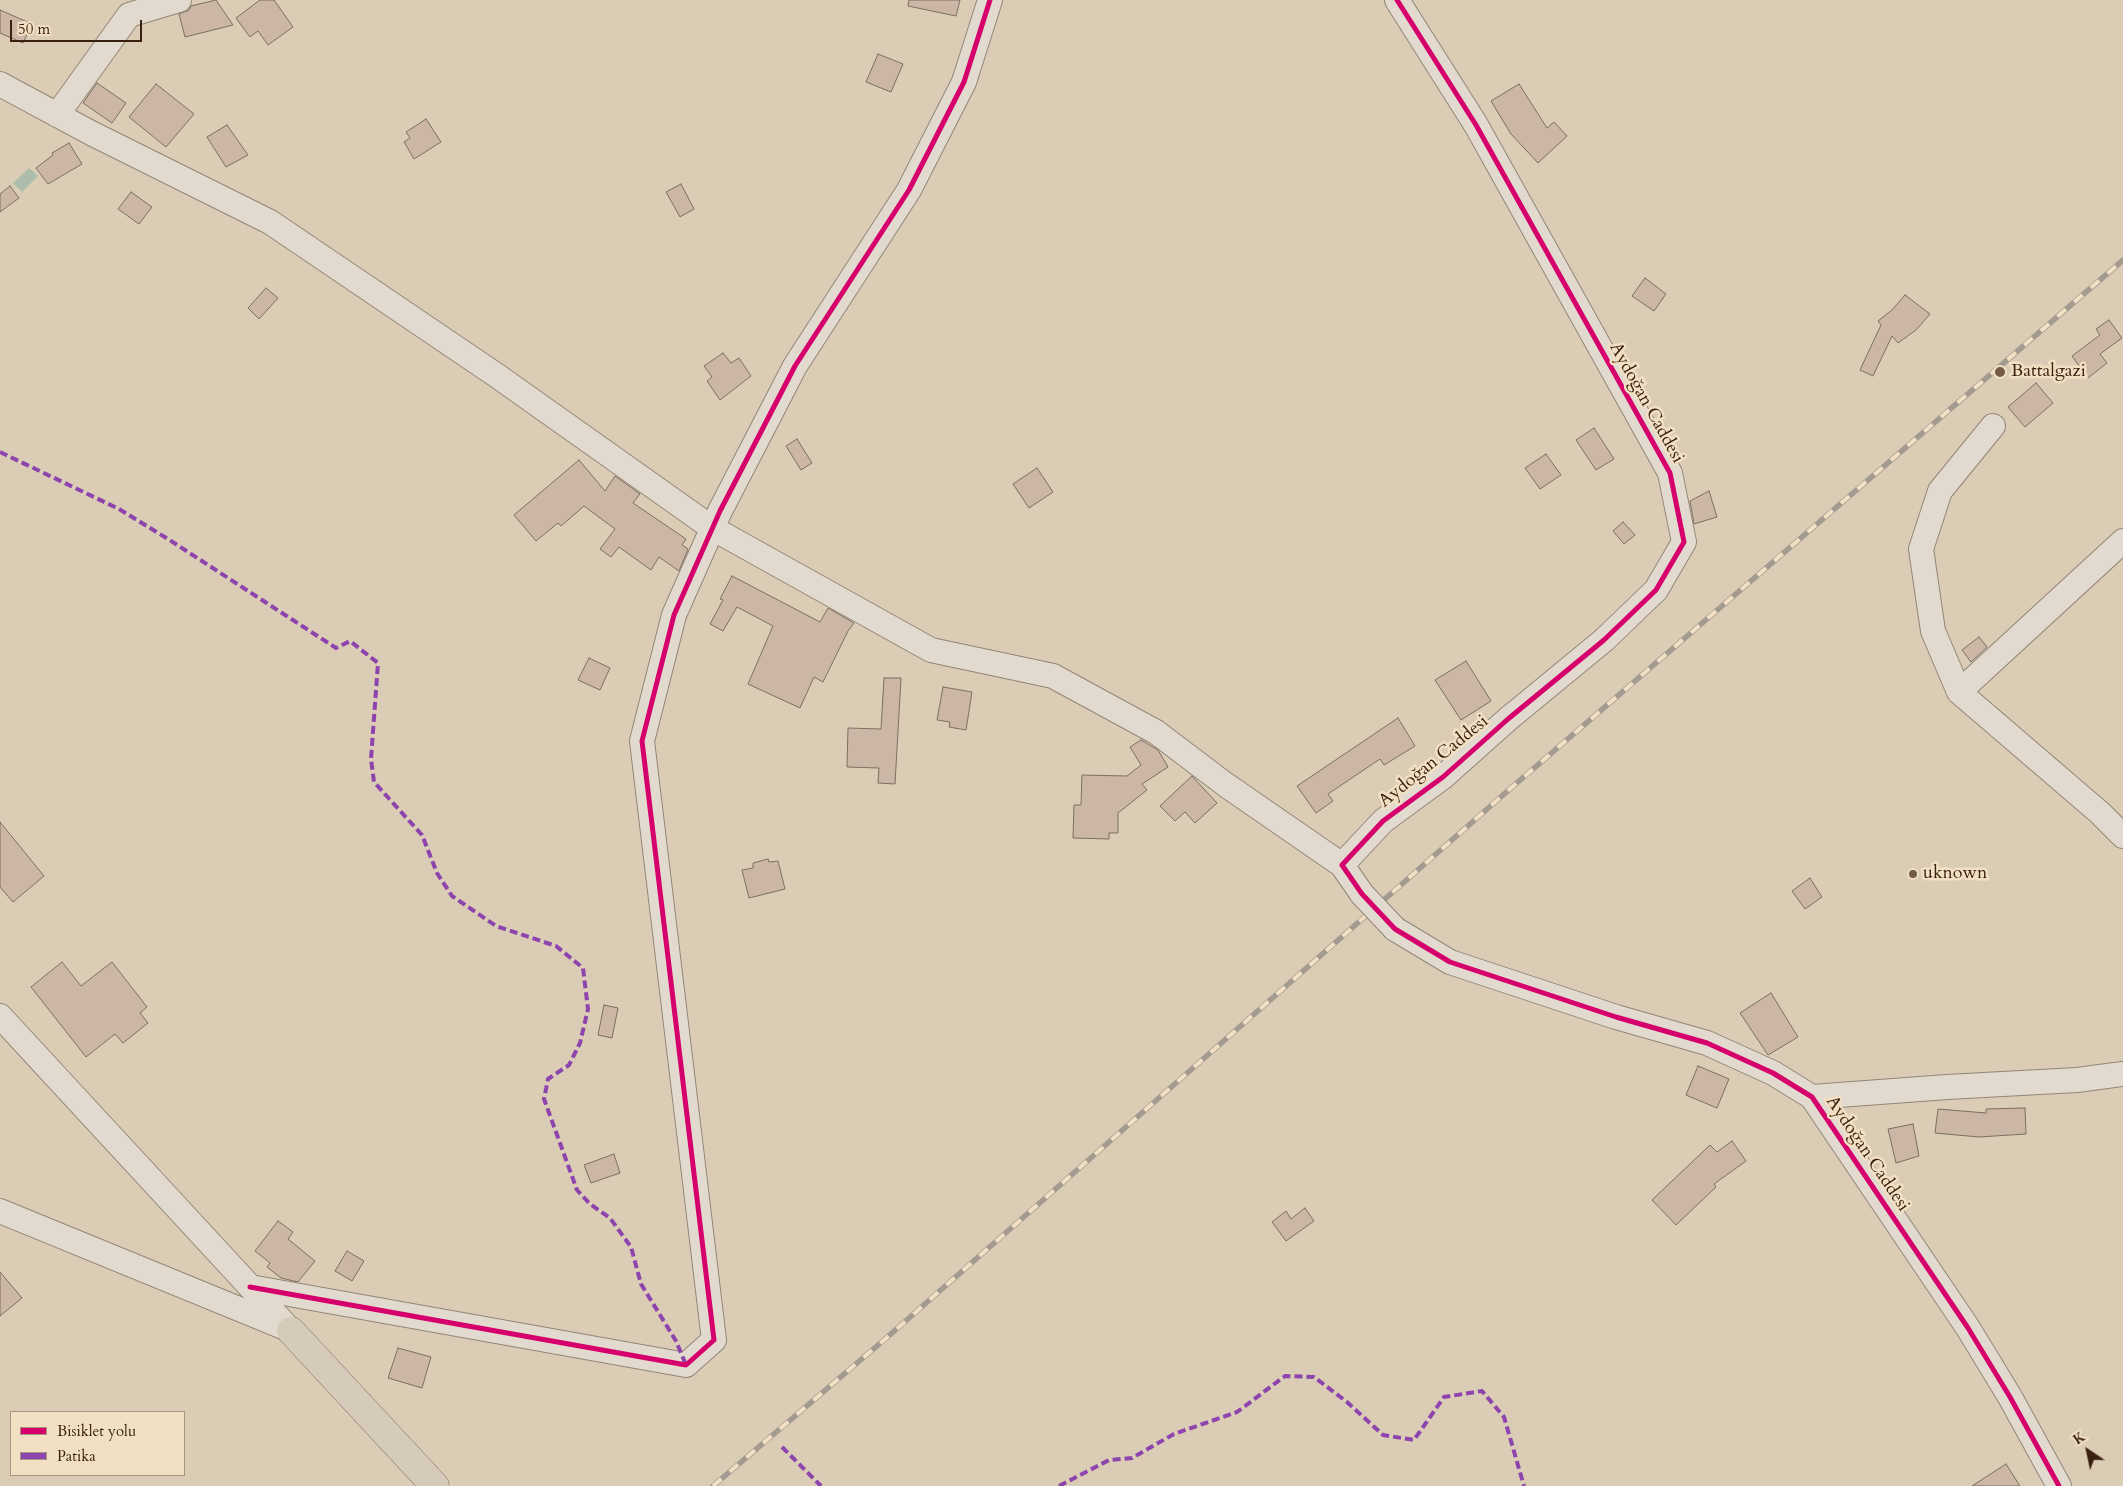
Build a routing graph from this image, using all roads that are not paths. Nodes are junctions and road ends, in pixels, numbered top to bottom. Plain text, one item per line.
1 (179, 0) edge
2 (990, 0) edge
3 (1397, 0) edge
4 (0, 84) edge
5 (57, 115) junction
6 (1993, 426) dead end
7 (712, 528) junction
8 (2123, 541) edge
9 (1959, 692) junction
10 (2123, 836) edge
11 (1342, 865) junction
12 (0, 1016) edge
13 (2123, 1074) edge
14 (1812, 1097) junction
15 (0, 1211) edge
16 (250, 1287) junction
17 (291, 1331) junction
18 (410, 1486) edge
19 (435, 1486) edge
20 (2059, 1486) edge

1 - 5 street
2 - 7 street
3 - 11 street, Aydoğan Caddesi
4 - 5 street
5 - 7 street
6 - 9 street
7 - 11 street
7 - 16 street
8 - 9 street
9 - 10 street
11 - 14 street, Aydoğan Caddesi, bridge
12 - 16 street
13 - 14 street
14 - 20 street, Aydoğan Caddesi
15 - 17 street
16 - 17 street
17 - 18 main road
17 - 19 main road

